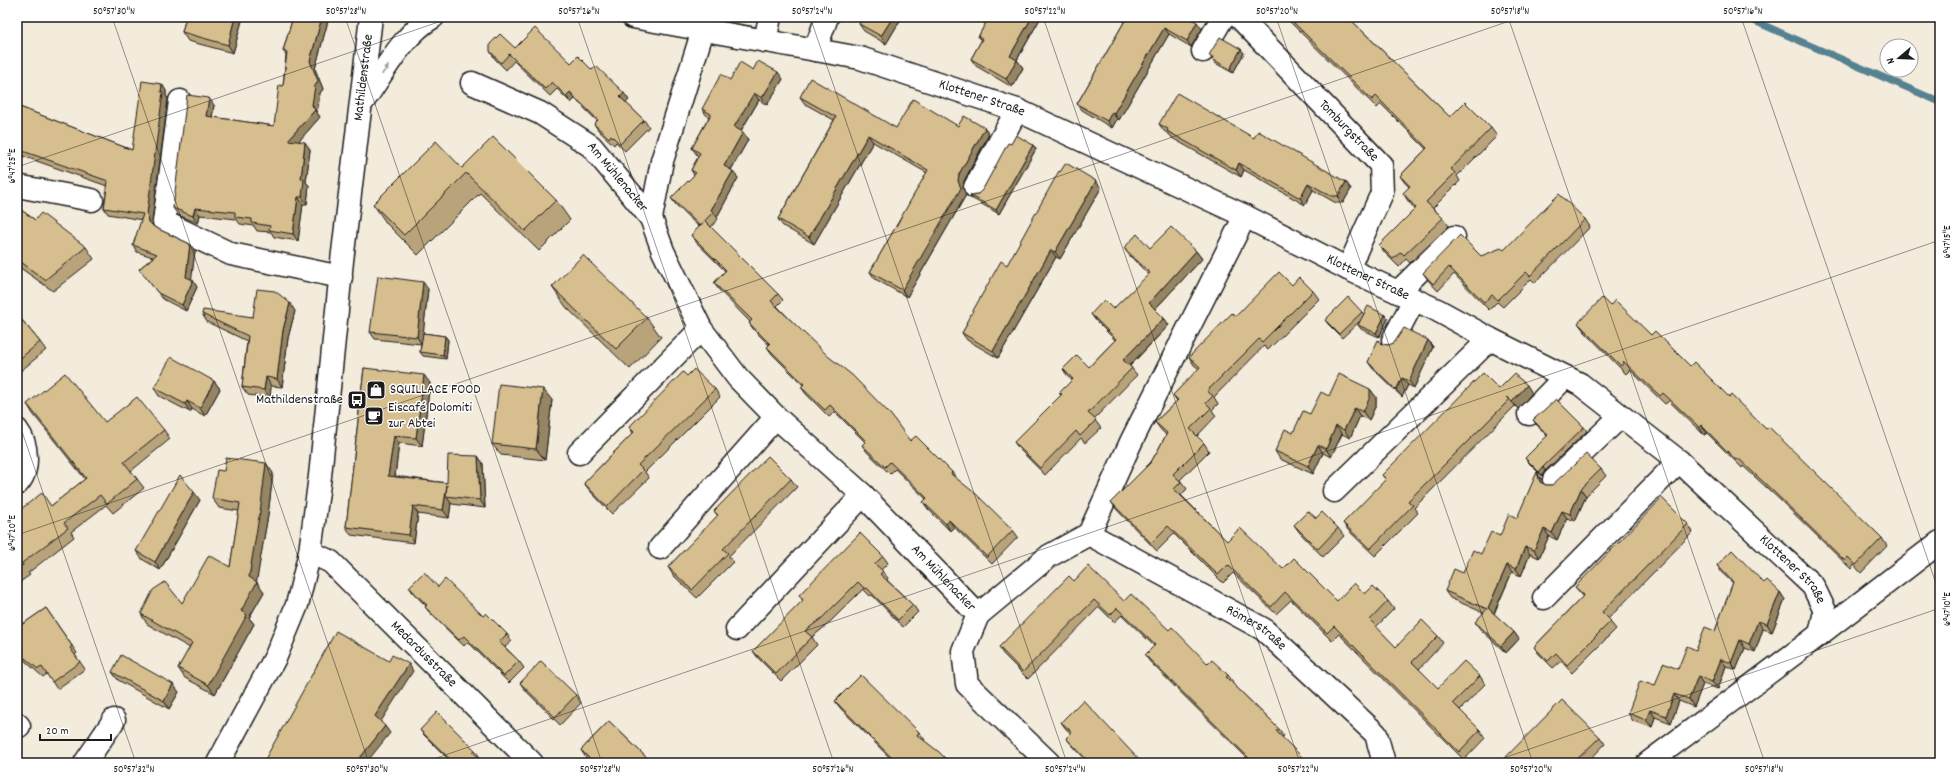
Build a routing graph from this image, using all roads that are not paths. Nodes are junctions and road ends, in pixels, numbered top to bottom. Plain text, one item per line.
1 (371, 17) edge
2 (433, 17) edge
3 (633, 17) edge
4 (770, 17) edge
5 (827, 17) edge
6 (1223, 17) edge
7 (1239, 17) edge
8 (703, 30) junction
9 (765, 41) junction
10 (815, 50) junction
11 (1204, 51) dead end
12 (472, 83) dead end
13 (180, 101) dead end
14 (362, 102) junction
15 (1017, 110) junction
16 (17, 186) edge
17 (975, 187) dead end
18 (92, 200) dead end
19 (1245, 216) junction
20 (651, 218) junction
21 (1454, 236) dead end
22 (1348, 269) junction
23 (341, 277) junction
24 (1406, 296) junction
25 (701, 329) junction
26 (1490, 339) junction
27 (1393, 340) dead end
28 (1565, 377) junction
29 (1529, 414) dead end
30 (1621, 416) junction
31 (776, 418) junction
32 (17, 430) edge
33 (579, 453) dead end
34 (1679, 461) junction
35 (1554, 480) dead end
36 (17, 484) edge
37 (1334, 491) dead end
38 (863, 495) junction
39 (1089, 534) junction
40 (1940, 542) edge
41 (660, 548) dead end
42 (310, 552) junction
43 (1544, 598) dead end
44 (978, 615) junction
45 (738, 629) dead end
46 (1820, 634) junction
47 (114, 720) dead end
48 (1655, 758) edge
49 (85, 763) edge
50 (218, 763) edge
51 (532, 763) edge
52 (1049, 763) edge
53 (1384, 763) edge

1 - 14 street, Mathildenstraße
14 -> 2 street
3 - 8 street, Klottener Straße
4 - 9 street
5 - 10 street
6 - 11 street
7 - 22 street, Tomburgstraße
8 - 9 street, Klottener Straße
8 - 20 street
9 - 10 street, Klottener Straße
10 - 15 street, Klottener Straße
12 - 20 street, Am Mühlenacker
13 - 23 street
14 - 23 street, Mathildenstraße
15 - 17 street
15 - 19 street, Klottener Straße
16 - 18 street
19 - 22 street, Klottener Straße
19 - 39 street
20 - 25 street, Am Mühlenacker
21 - 24 street
22 - 24 street, Klottener Straße
23 - 42 street, Mathildenstraße
24 - 26 street, Klottener Straße
24 - 27 street
25 - 31 street, Am Mühlenacker
25 - 33 street
26 - 28 street, Klottener Straße
26 - 37 street
28 - 29 street
28 - 30 street, Klottener Straße
30 - 34 street, Klottener Straße
30 - 35 street
31 - 38 street, Am Mühlenacker
31 - 41 street
32 - 36 street
34 - 43 street
34 - 46 street, Klottener Straße
38 - 44 street, Am Mühlenacker
38 - 45 street
39 - 44 street
39 - 53 street, Römerstraße
40 - 46 street
42 - 50 street, Mathildenstraße
42 - 51 street, Medardusstraße
44 - 52 street, Am Mühlenacker
46 - 48 street
47 - 49 street

